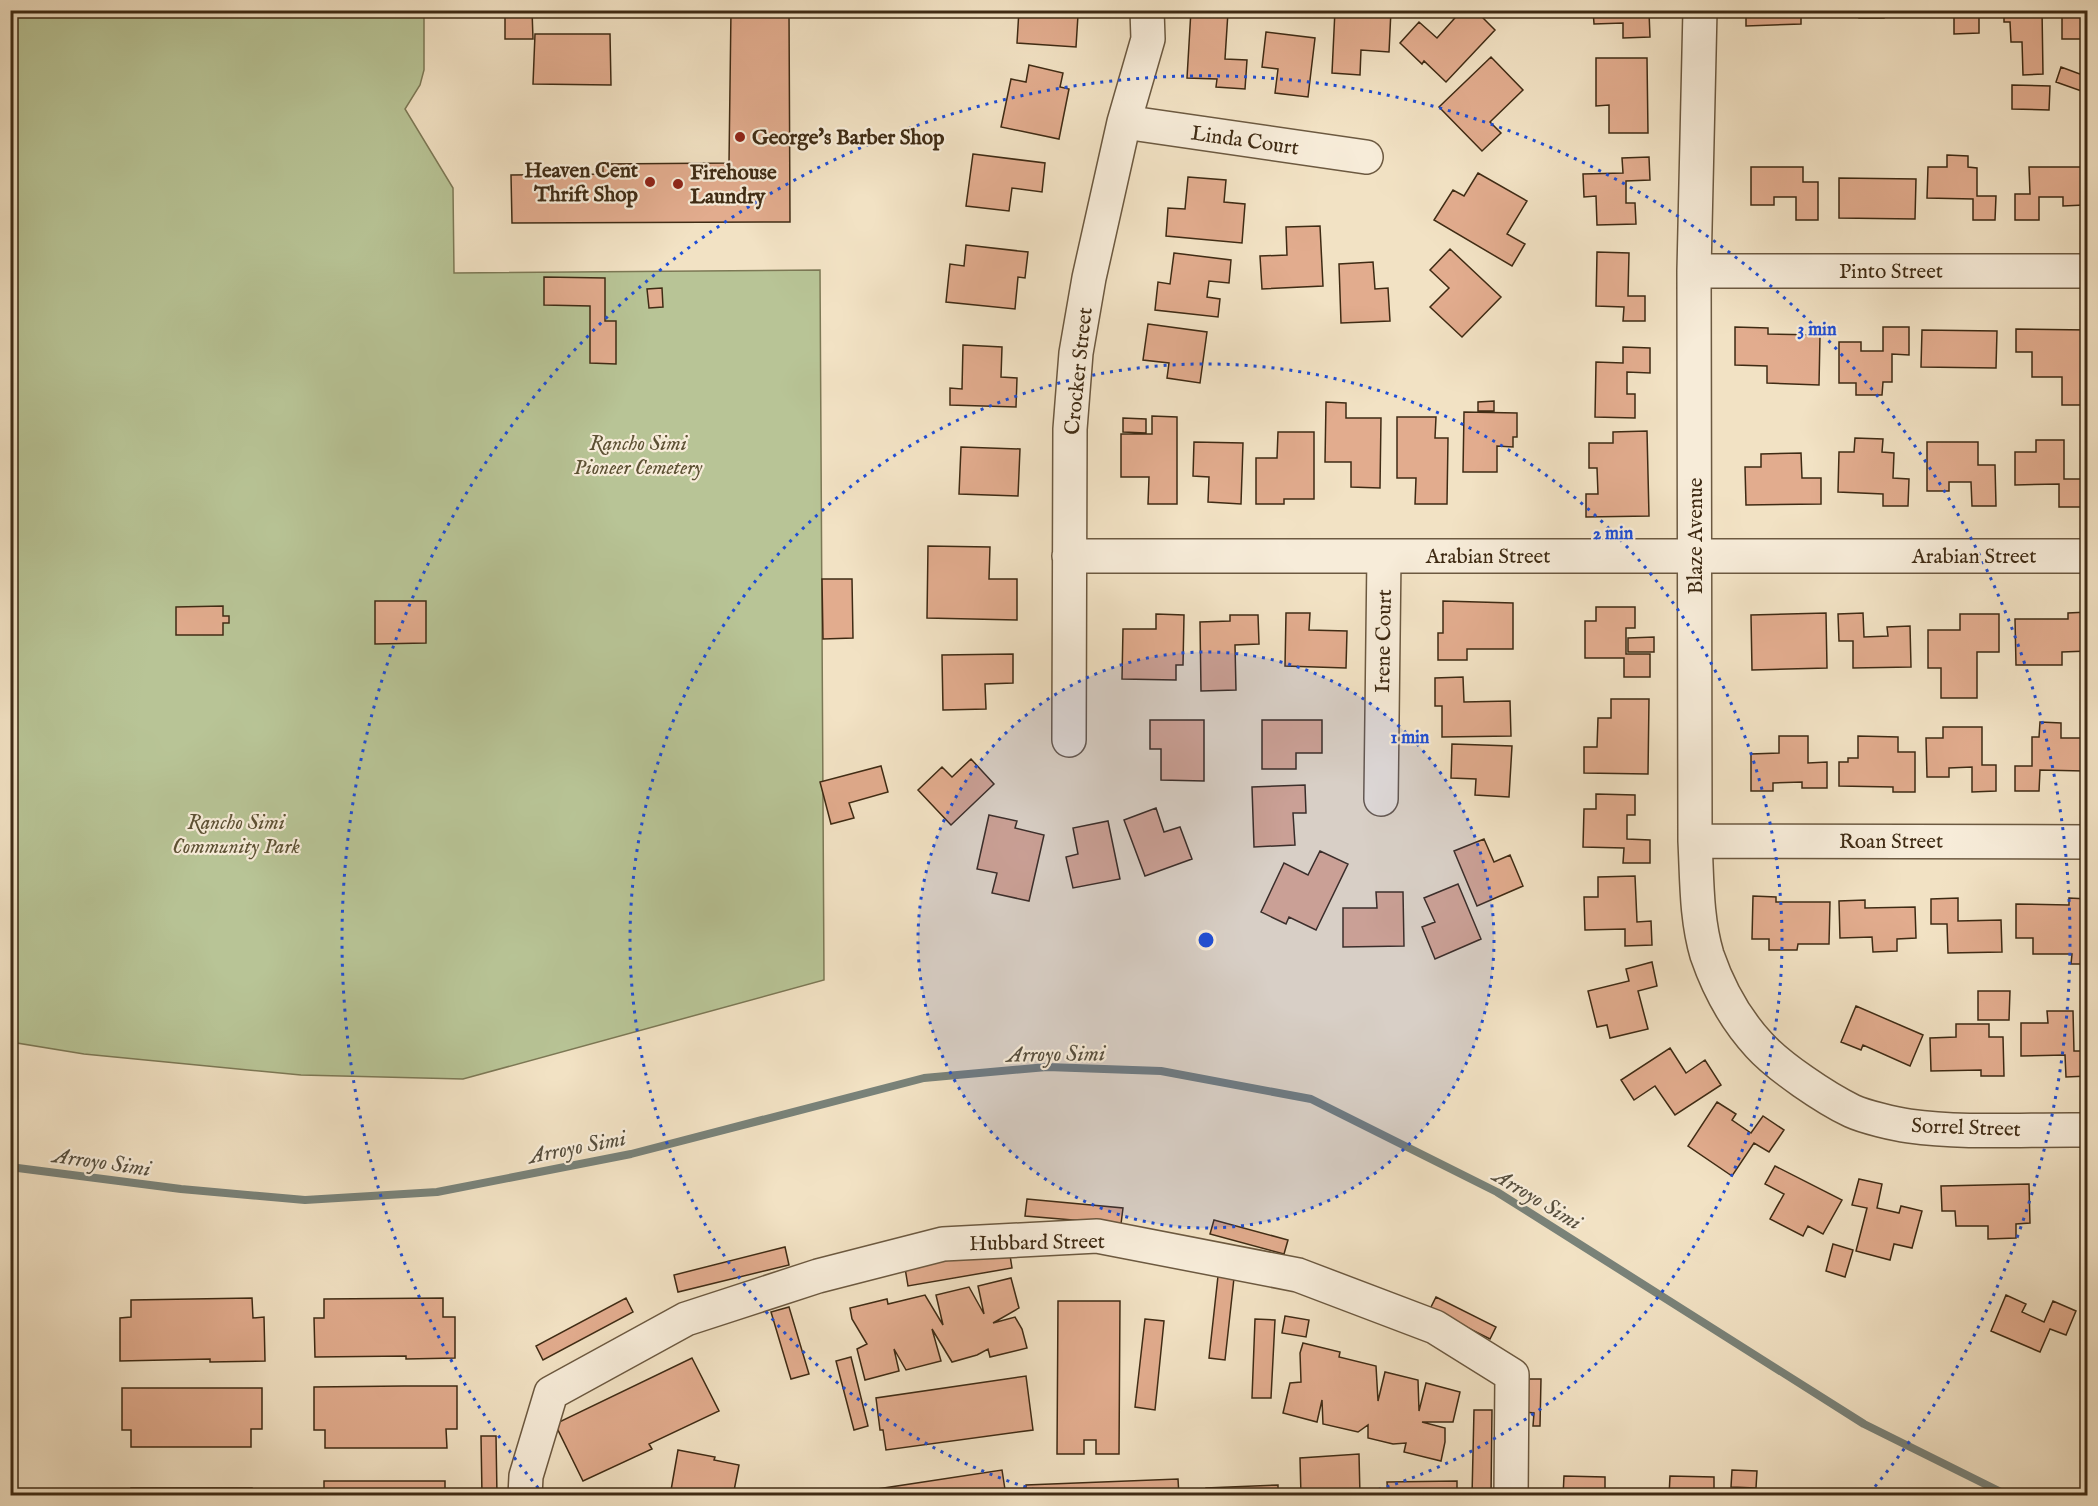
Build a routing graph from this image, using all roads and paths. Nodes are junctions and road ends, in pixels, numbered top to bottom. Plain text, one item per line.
1 (1147, 10) edge
2 (1700, 10) edge
3 (1124, 122) junction
4 (1366, 157) dead end
5 (1694, 271) junction
6 (2088, 271) edge
7 (1069, 556) junction
8 (1384, 556) junction
9 (1695, 556) junction
10 (2088, 556) edge
11 (1069, 740) dead end
12 (1381, 799) dead end
13 (1695, 841) junction
14 (2088, 842) edge
15 (1759, 1046) joint
16 (2088, 1130) edge
17 (525, 1496) edge
18 (1511, 1496) edge

1 - 3 street, Crocker Street
2 - 5 street, Blaze Avenue
3 - 4 street, Linda Court
3 - 7 street, Crocker Street
5 - 6 street, Pinto Street
5 - 9 street, Blaze Avenue
7 - 8 street, Arabian Street
7 - 11 street, Crocker Street
8 - 9 street, Arabian Street
8 - 12 street, Irene Court
9 - 10 street, Arabian Street
9 - 13 street, Blaze Avenue
13 - 14 street, Roan Street
13 - 15 street, Blaze Avenue
15 - 16 street, Sorrel Street
17 - 18 street, Hubbard Street

